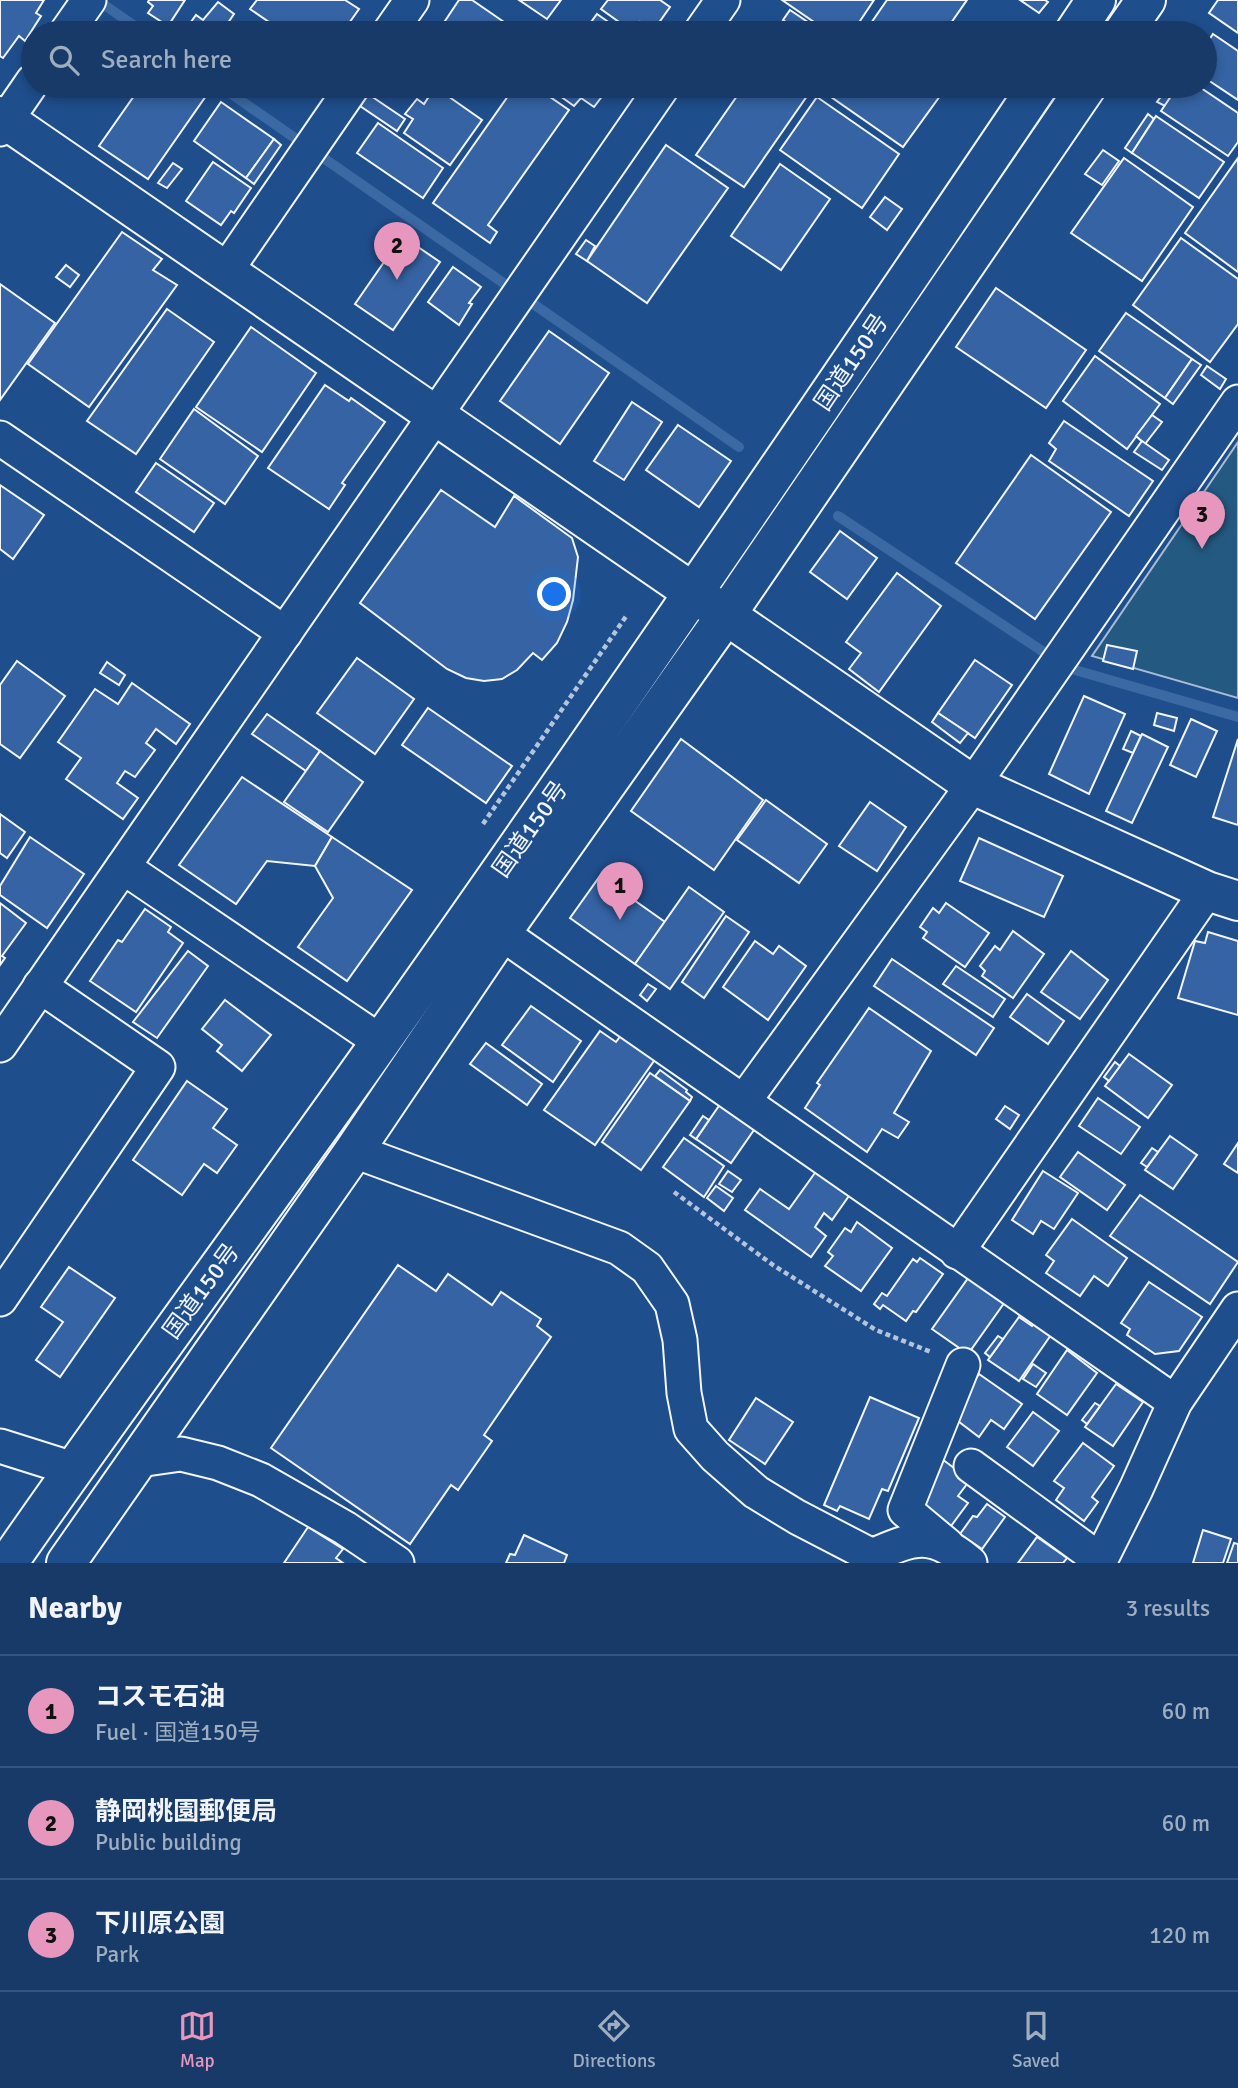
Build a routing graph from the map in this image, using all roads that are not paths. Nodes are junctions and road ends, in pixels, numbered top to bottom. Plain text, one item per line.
1 (89, 0) edge
2 (412, 0) edge
3 (723, 0) edge
4 (1096, 0) edge
5 (1146, 0) edge
6 (74, 21) edge
7 (397, 21) edge
8 (708, 21) edge
9 (1082, 21) edge
10 (1131, 21) edge
11 (21, 97) edge
12 (345, 98) edge
13 (655, 98) edge
14 (1030, 98) edge
15 (1079, 98) edge
16 (2, 122) edge
17 (225, 272) junction
18 (1238, 402) edge
19 (433, 416) junction
20 (0, 438) edge
21 (694, 594) junction
22 (726, 615) junction
23 (285, 633) junction
24 (973, 785) junction
25 (123, 867) junction
26 (1222, 896) edge
27 (501, 933) junction
28 (40, 986) junction
29 (381, 1042) junction
30 (0, 1045) edge
31 (744, 1101) junction
32 (354, 1151) junction
33 (957, 1252) junction
34 (0, 1299) edge
35 (1238, 1309) edge
36 (963, 1365) road end
37 (1175, 1402) junction
38 (0, 1446) edge
39 (139, 1460) junction
40 (971, 1466) dead end
41 (74, 1469) junction
42 (960, 1555) edge
43 (1099, 1561) edge
44 (8, 1563) edge
45 (66, 1563) edge
46 (397, 1563) edge

1 - 6 street
2 - 7 street
3 - 8 street
4 - 9 main road
5 - 10 main road
11 - 16 street
12 - 17 street
13 - 19 street
14 - 21 main road, 国道150号
15 - 22 main road, 国道150号
16 - 17 main road
17 - 19 main road
18 - 24 street
19 - 21 main road
19 - 23 street
20 - 23 street
21 - 22 main road
21 - 29 main road, 国道150号
22 - 24 main road
22 - 27 main road, 国道150号
23 - 25 street
24 - 26 main road
24 - 31 street
25 - 28 street
25 - 29 street
26 - 33 street
27 - 31 street
27 - 32 main road, 国道150号
28 - 30 street
28 - 34 street
29 - 41 main road, 国道150号
31 - 33 street
32 - 39 main road, 国道150号
32 - 42 street
33 - 37 street
35 - 37 street
36 - 42 street
37 - 43 street
38 - 41 street
39 - 45 main road, 国道150号
39 - 46 street
40 - 43 street
41 - 44 main road, 国道150号

